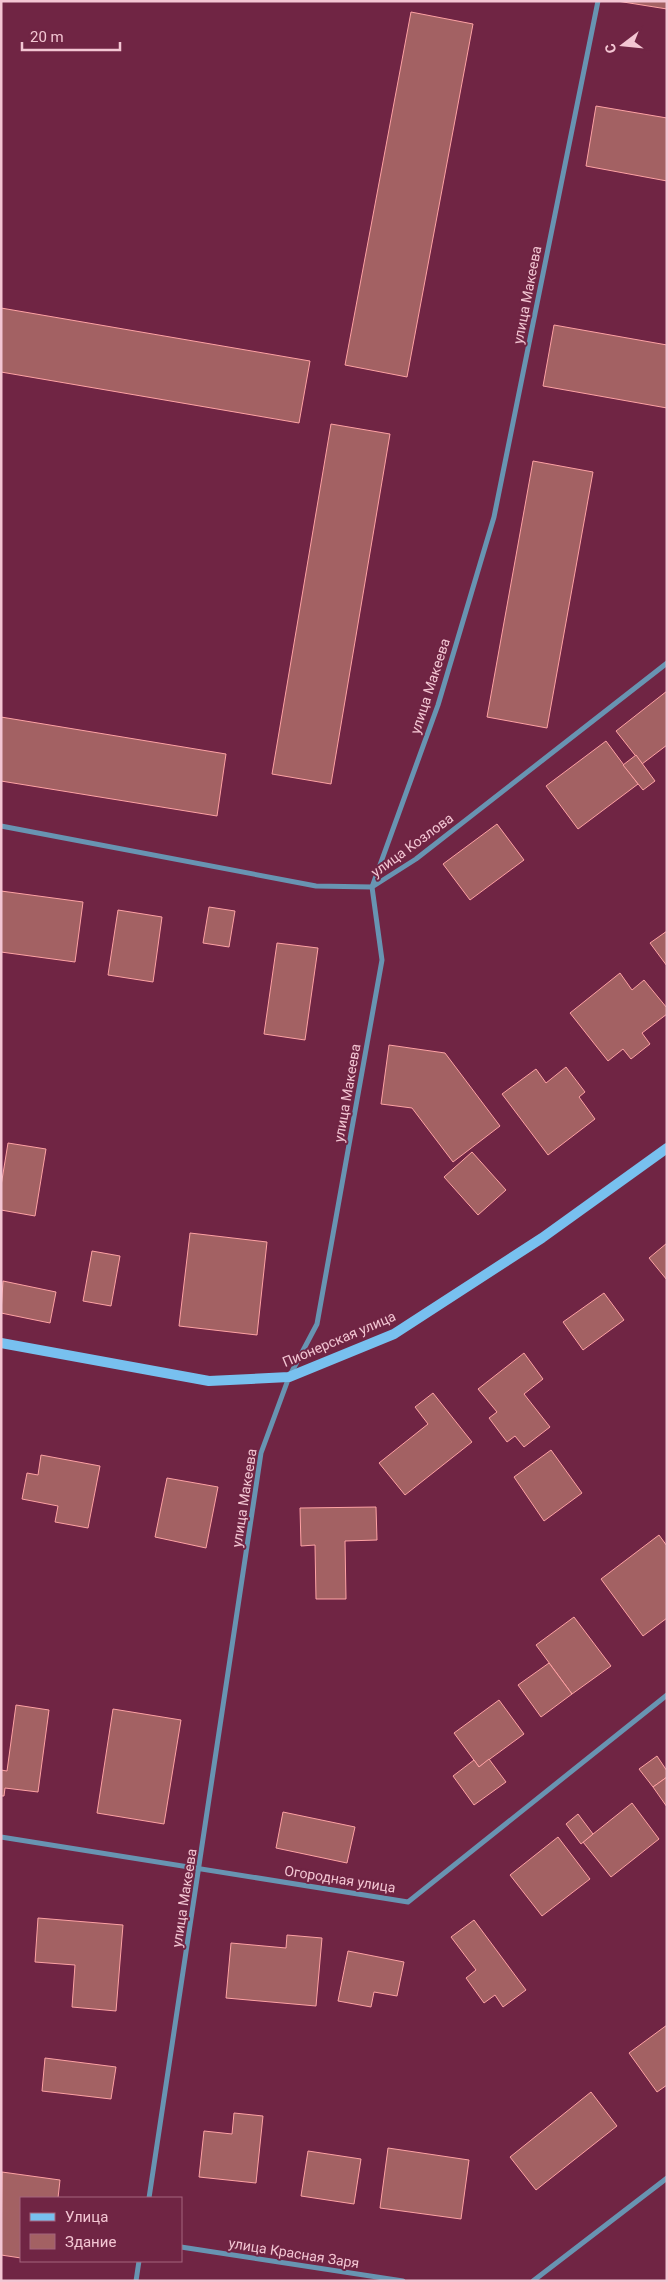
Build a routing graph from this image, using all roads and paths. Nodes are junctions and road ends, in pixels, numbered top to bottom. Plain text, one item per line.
1 (598, 1) edge
2 (667, 663) edge
3 (1, 826) edge
4 (372, 887) junction
5 (667, 1148) edge
6 (1, 1343) edge
7 (289, 1378) junction
8 (667, 1695) edge
9 (1, 1837) edge
10 (200, 1867) junction
11 (667, 2178) edge
12 (149, 2197) edge
13 (182, 2248) edge
14 (139, 2262) edge
15 (136, 2281) edge
16 (403, 2281) edge
17 (533, 2281) edge

1 - 4 street, улица Макеева
2 - 4 street, улица Козлова
3 - 4 street, улица Козлова
4 - 7 street, улица Макеева
5 - 7 street, Пионерская улица
6 - 7 street, Пионерская улица
7 - 10 street, улица Макеева
8 - 10 street, Огородная улица
9 - 10 street, Огородная улица
10 - 12 street, улица Макеева
11 - 17 street
13 - 16 street, улица Красная Заря
14 - 15 street

